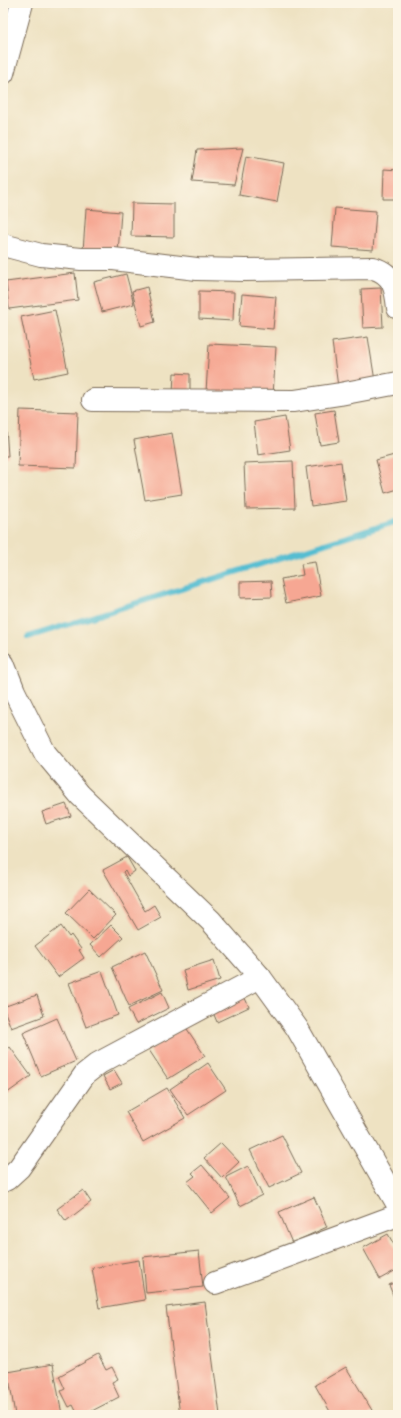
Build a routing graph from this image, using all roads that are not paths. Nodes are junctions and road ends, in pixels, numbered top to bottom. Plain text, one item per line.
1 (22, 3) edge
2 (3, 73) edge
3 (3, 245) edge
4 (398, 308) edge
5 (398, 383) edge
6 (93, 400) dead end
7 (3, 663) edge
8 (260, 977) junction
9 (3, 1181) edge
10 (398, 1205) edge
11 (398, 1215) edge
12 (214, 1283) dead end

1 - 2 street
3 - 4 street
5 - 6 street
7 - 8 street
8 - 9 street
8 - 10 street
11 - 12 street

